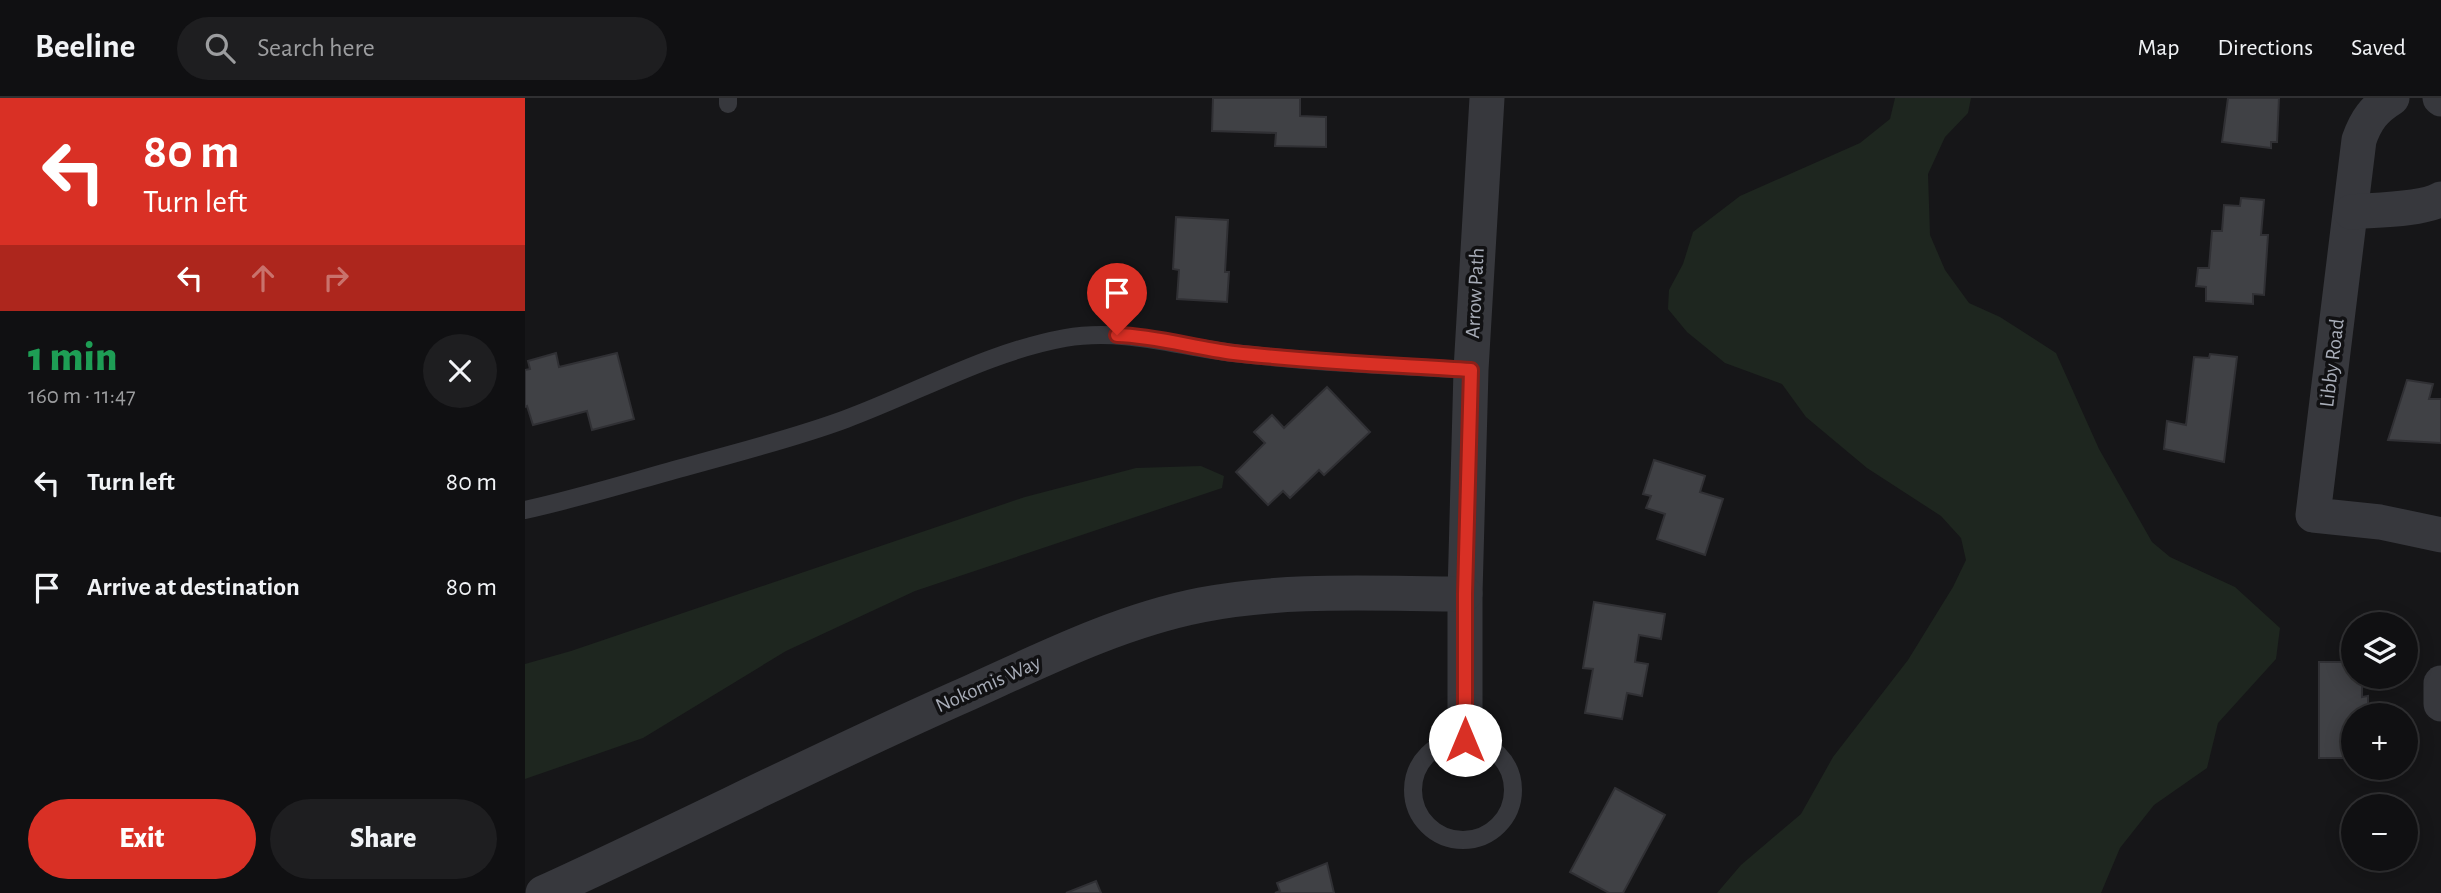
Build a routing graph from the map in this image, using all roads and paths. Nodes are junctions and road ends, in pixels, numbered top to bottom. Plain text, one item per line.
1 (1487, 98) edge
2 (2382, 101) edge
3 (2441, 199) edge
4 (2351, 212) junction
5 (1471, 370) junction
6 (525, 510) edge
7 (2441, 536) edge
8 (1465, 594) junction
9 (2441, 683) edge
10 (2441, 704) edge
11 (1465, 740) junction
12 (543, 893) edge

1 - 5 street, Arrow Path
2 - 4 street, Libby Road
3 - 4 street
4 - 7 street, Libby Road
5 - 6 lane
5 - 8 street, Arrow Path
8 - 11 street, Arrow Path
8 - 12 street, Nokomis Way
9 - 10 street
11 - 11 lane

